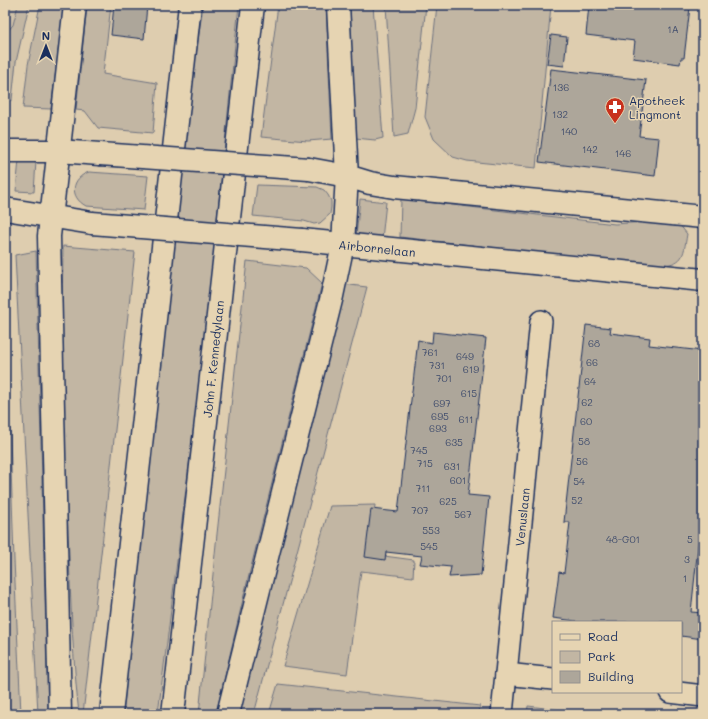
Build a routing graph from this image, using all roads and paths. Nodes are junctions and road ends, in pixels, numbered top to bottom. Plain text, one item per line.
1 (76, 5) edge
2 (190, 5) edge
3 (253, 5) edge
4 (338, 5) edge
5 (5, 151) edge
6 (58, 151) junction
7 (347, 176) junction
8 (5, 209) edge
9 (50, 216) junction
10 (703, 217) edge
11 (343, 244) junction
12 (703, 280) edge
13 (542, 321) dead end
14 (506, 674) junction
15 (552, 679) edge
16 (678, 693) edge
17 (703, 696) edge
18 (60, 714) edge
19 (111, 714) edge
20 (173, 714) edge
21 (228, 714) edge
22 (502, 714) edge

1 - 6 main road
2 - 19 main road
3 - 20 main road, John F. Kennedylaan
4 - 7 main road
5 - 6 main road
6 - 7 main road, bridge
6 - 9 main road
7 - 10 main road
7 - 11 main road
8 - 9 main road, Airbornelaan
9 - 11 main road, Airbornelaan, bridge
9 - 18 main road
11 - 12 main road, Airbornelaan
11 - 21 main road
13 - 14 street, Venuslaan
14 - 15 street
14 - 22 street, Venuslaan
16 - 17 street

